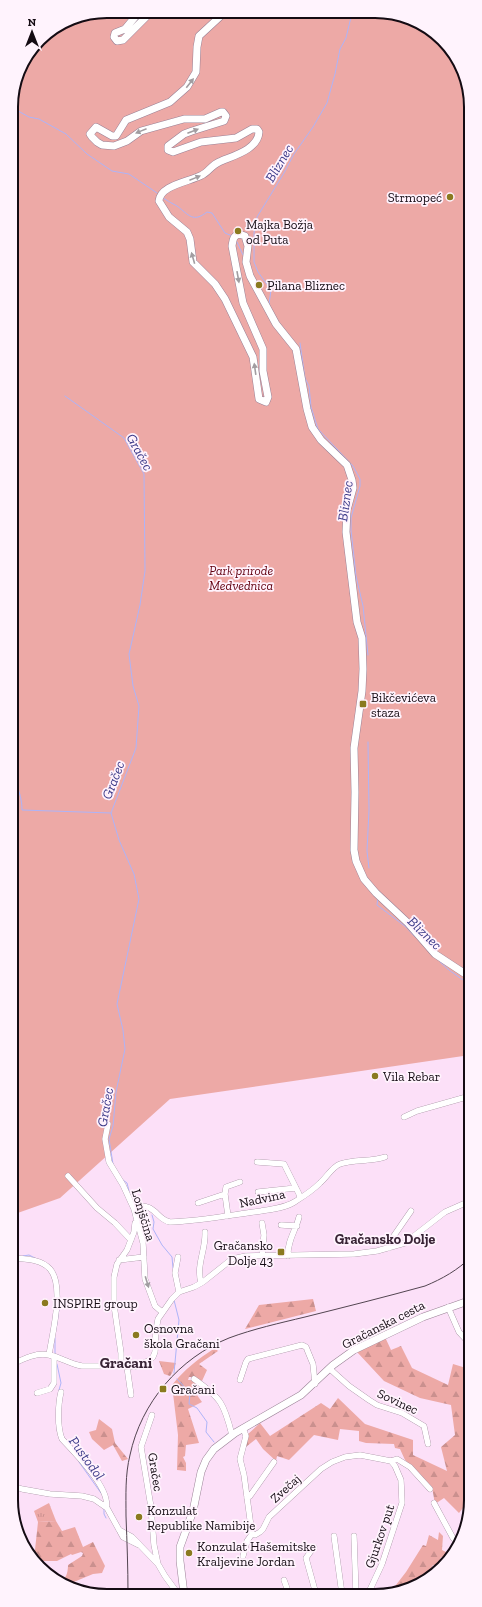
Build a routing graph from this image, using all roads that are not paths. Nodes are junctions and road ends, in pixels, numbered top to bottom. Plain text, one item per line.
1 (134, 18) edge
2 (145, 18) edge
3 (219, 18) edge
4 (464, 973) edge
5 (464, 1098) edge
6 (404, 1117) dead end
7 (108, 1124) dead end
8 (385, 1157) dead end
9 (257, 1162) dead end
10 (68, 1176) dead end
11 (240, 1182) dead end
12 (296, 1188) junction
13 (258, 1192) dead end
14 (225, 1194) junction
15 (300, 1198) junction
16 (198, 1203) dead end
17 (464, 1204) edge
18 (134, 1209) junction
19 (411, 1211) dead end
20 (228, 1216) junction
21 (135, 1217) junction
22 (299, 1217) dead end
23 (262, 1224) dead end
24 (281, 1225) dead end
25 (297, 1226) junction
26 (205, 1232) dead end
27 (131, 1240) junction
28 (389, 1248) junction
29 (262, 1256) junction
30 (288, 1256) junction
31 (144, 1257) junction
32 (178, 1257) dead end
33 (18, 1259) edge
34 (119, 1260) junction
35 (201, 1283) junction
36 (179, 1292) junction
37 (464, 1302) edge
38 (448, 1307) junction
39 (162, 1312) junction
40 (464, 1337) edge
41 (51, 1355) junction
42 (18, 1362) edge
43 (124, 1366) junction
44 (330, 1368) junction
45 (194, 1379) dead end
46 (240, 1380) dead end
47 (315, 1384) junction
48 (60, 1392) dead end
49 (37, 1393) dead end
50 (131, 1394) dead end
51 (152, 1415) dead end
52 (243, 1428) junction
53 (232, 1435) junction
54 (428, 1444) dead end
55 (390, 1461) junction
56 (274, 1462) dead end
57 (18, 1488) edge
58 (430, 1489) dead end
59 (247, 1498) junction
60 (434, 1503) dead end
61 (104, 1506) junction
62 (252, 1534) junction
63 (334, 1536) dead end
64 (354, 1536) dead end
65 (455, 1539) edge
66 (314, 1547) dead end
67 (243, 1556) dead end
68 (158, 1564) junction
69 (284, 1580) dead end
70 (174, 1589) edge
71 (184, 1589) edge
72 (287, 1589) edge
73 (315, 1589) edge
74 (341, 1589) edge
75 (356, 1589) edge
76 (370, 1589) edge

1 - 2 main road
4 -> 3 main road
5 - 6 street
7 - 18 street, Lonjščina
8 - 15 street, Nadvina
9 - 12 street, Nadvina
10 - 27 street
11 - 14 street, Nadvina
12 - 13 street, Nadvina
12 - 15 street, Nadvina
14 - 16 street, Nadvina
14 - 20 street, Nadvina
15 - 20 street, Nadvina
17 - 28 street
18 - 20 street, Nadvina
18 - 21 street, Lonjščina
19 - 28 street
21 - 27 street
21 - 31 street, Lonjščina
22 - 25 street
23 - 29 street
24 - 25 street
25 - 30 street
26 - 35 street
27 - 34 street
28 - 30 street
29 - 30 street
29 - 35 street
31 - 34 street
31 -> 39 street, Lonjščina
32 - 36 street
33 - 41 street
34 - 43 street
35 - 36 street
36 - 39 street
37 - 38 main road, Gračanska cesta
38 - 40 street
38 - 44 main road, Gračanska cesta
39 - 43 street
41 - 42 street
41 - 43 street
41 - 49 street
43 - 50 street
44 - 47 main road, Gračanska cesta
44 - 54 street, Sovinec
45 - 53 street
46 - 47 street
47 - 52 main road, Gračanska cesta
48 - 61 street
51 - 68 street, Gračec
52 - 53 main road, Gračanska cesta
52 - 59 street
53 - 71 main road, Gračanska cesta
55 - 58 street, Zvečaj
55 - 62 street, Zvečaj
55 - 76 street, Gjurkov put
56 - 59 street
57 - 61 street
59 - 62 street
60 - 65 street
61 - 68 street
62 - 67 street
63 - 74 street
64 - 75 street, Gjurkov put
66 - 73 street
68 - 70 street, Gračec
69 - 72 street

